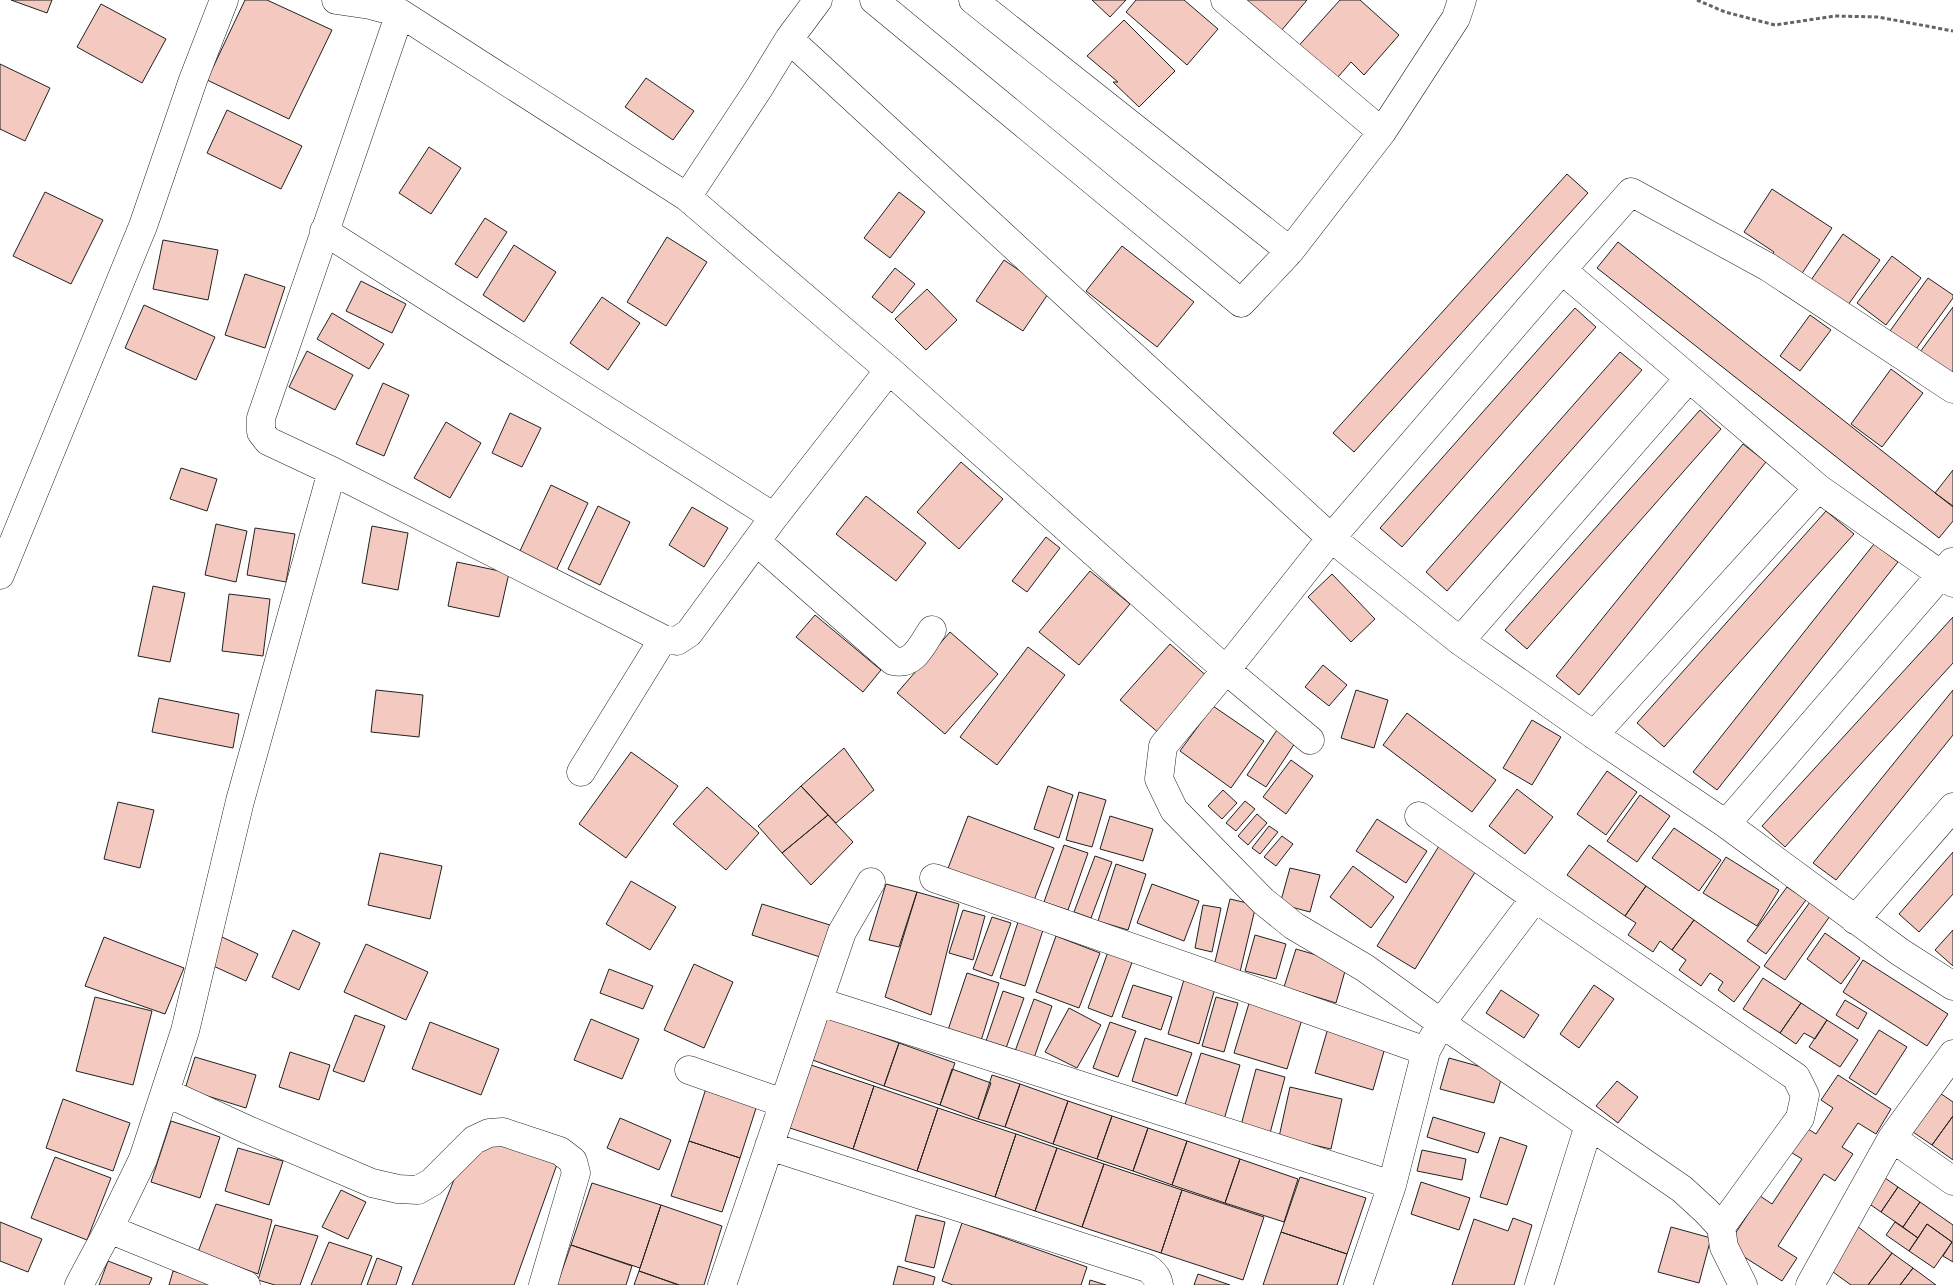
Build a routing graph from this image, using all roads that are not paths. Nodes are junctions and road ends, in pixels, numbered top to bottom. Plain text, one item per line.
1 (224, 0) edge
2 (340, 0) edge
3 (818, 0) edge
4 (874, 0) edge
5 (973, 0) edge
6 (1225, 0) edge
7 (1462, 0) edge
8 (400, 13) junction
9 (789, 40) junction
10 (1382, 132) junction
11 (687, 197) junction
12 (324, 231) junction
13 (1290, 251) junction
14 (1562, 270) junction
15 (889, 370) junction
16 (1689, 378) junction
17 (1953, 389) edge
18 (332, 471) junction
19 (1818, 488) junction
20 (774, 517) junction
21 (1331, 538) junction
22 (758, 542) junction
23 (1949, 573) edge
24 (0, 575) edge
25 (932, 630) dead end
26 (663, 639) junction
27 (1460, 641) junction
28 (1226, 670) junction
29 (1594, 735) junction
30 (1310, 740) dead end
31 (581, 772) dead end
32 (1953, 807) edge
33 (1419, 816) dead end
34 (1726, 824) junction
35 (934, 878) dead end
36 (871, 882) dead end
37 (1535, 898) junction
38 (1855, 920) junction
39 (1953, 986) edge
40 (820, 1002) junction
41 (1441, 1023) junction
42 (1426, 1051) junction
43 (1953, 1054) edge
44 (689, 1070) dead end
45 (165, 1092) junction
46 (783, 1102) junction
47 (1589, 1125) junction
48 (1892, 1138) junction
49 (769, 1146) junction
50 (1953, 1181) edge
51 (1392, 1185) junction
52 (1721, 1227) junction
53 (109, 1229) junction
54 (79, 1285) edge
55 (246, 1285) edge
56 (542, 1285) edge
57 (722, 1285) edge
58 (1159, 1285) edge
59 (1358, 1285) edge
60 (1539, 1285) edge
61 (1743, 1285) edge
62 (1810, 1285) edge

1 - 24 street
2 - 8 street
3 - 9 street
4 - 13 street
5 - 13 street
6 - 10 street
7 - 10 street
8 - 11 street
8 - 12 street
9 - 11 street
9 - 21 street
10 - 13 street
11 - 15 street
12 - 18 street
12 - 20 street
14 - 16 street
14 - 17 street
14 - 21 street
15 - 20 street
15 - 28 street
16 - 19 street
16 - 27 street
18 - 26 street
18 - 45 street
19 - 23 street
19 - 29 street
20 - 22 street
21 - 27 street
21 - 28 street
22 - 25 street
22 - 26 street
23 - 34 street
26 - 31 street
27 - 29 street
28 - 30 street
28 - 41 street
29 - 34 street
32 - 38 street
33 - 37 street
34 - 38 street
35 - 42 street
36 - 40 street
37 - 41 street
37 - 52 street
38 - 39 street
40 - 46 street
40 - 51 street
41 - 42 street
41 - 47 street
42 - 51 street
43 - 48 street
44 - 46 street
45 - 53 street
45 - 56 street
46 - 49 street
47 - 52 street
47 - 60 street
48 - 50 street
48 - 62 street
49 - 57 street
49 - 58 street
51 - 59 street
52 - 61 street
53 - 54 street
53 - 55 street

